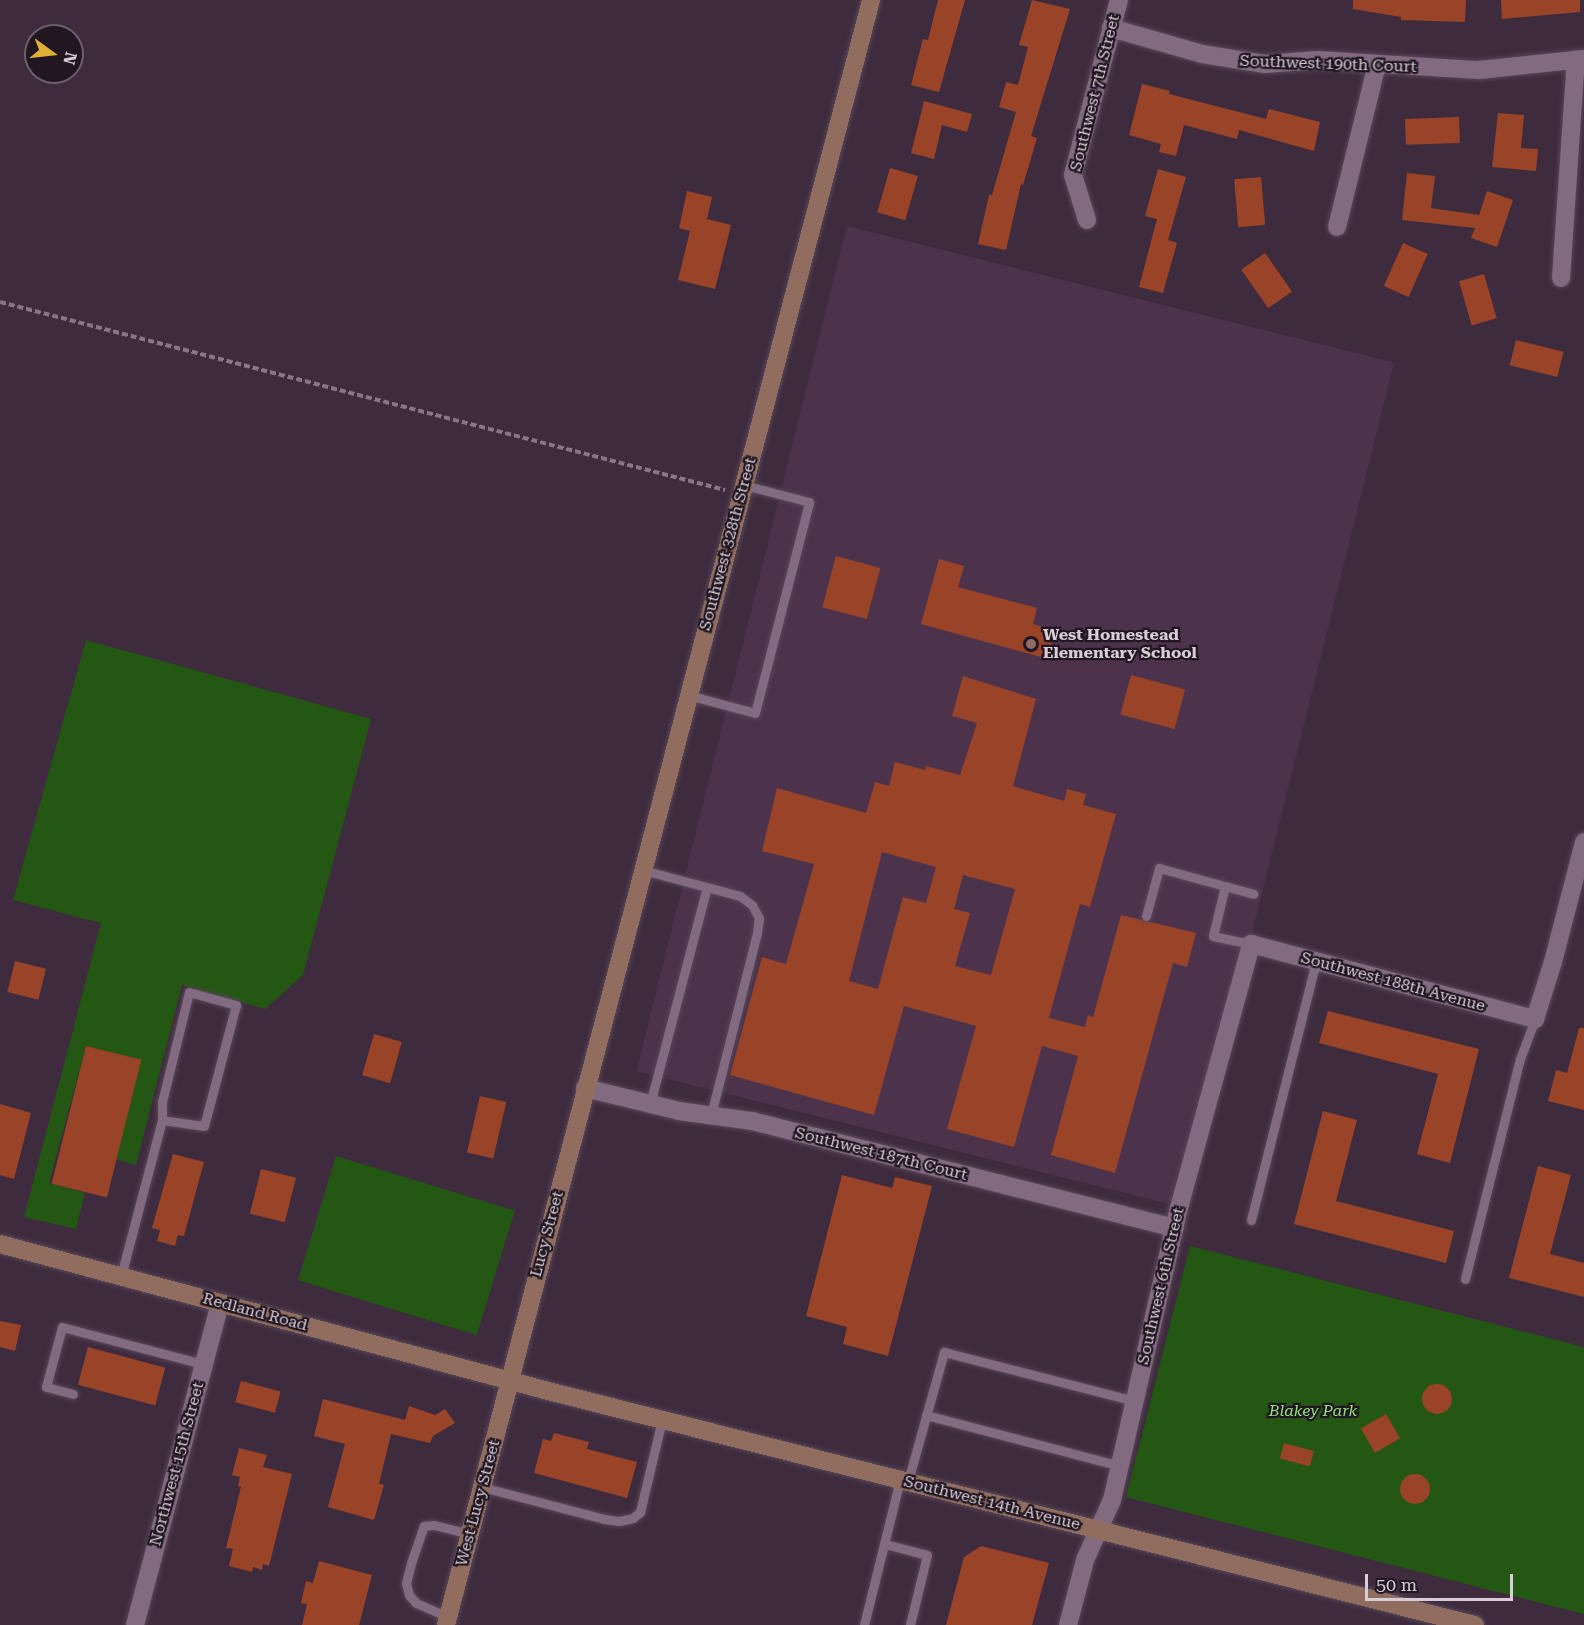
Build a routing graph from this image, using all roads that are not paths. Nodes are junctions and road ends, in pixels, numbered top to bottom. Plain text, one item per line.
1 (871, 0) edge
2 (1119, 0) edge
3 (1112, 28) junction
4 (1580, 59) edge
5 (1377, 64) junction
6 (1088, 220) dead end
7 (1337, 227) dead end
8 (1561, 278) dead end
9 (743, 490) junction
10 (688, 695) junction
11 (1584, 842) edge
12 (643, 870) junction
13 (1225, 886) junction
14 (707, 887) junction
15 (1254, 894) dead end
16 (1146, 916) dead end
17 (1251, 944) junction
18 (1316, 962) junction
19 (1535, 1019) junction
20 (585, 1088) junction
21 (650, 1104) junction
22 (711, 1115) junction
23 (162, 1120) junction
24 (1251, 1220) dead end
25 (1175, 1228) junction
26 (0, 1244) edge
27 (121, 1276) junction
28 (1465, 1279) dead end
29 (220, 1303) junction
30 (203, 1364) junction
31 (509, 1380) junction
32 (73, 1394) dead end
33 (1136, 1401) junction
34 (926, 1415) junction
35 (662, 1420) junction
36 (1121, 1466) junction
37 (904, 1480) junction
38 (482, 1487) junction
39 (1099, 1530) junction
40 (470, 1534) junction
41 (885, 1544) junction
42 (447, 1621) edge
43 (135, 1625) edge
44 (864, 1625) edge
45 (910, 1625) edge
46 (1068, 1625) edge
47 (1474, 1625) edge

1 - 9 street, Southwest 328th Street
2 - 3 street, Southwest 7th Street
3 - 5 street, Southwest 190th Court
3 - 6 street, Southwest 7th Street
4 - 5 street, Southwest 190th Court
4 - 8 street
5 - 7 street
9 - 10 street, Southwest 328th Street
9 - 10 lane
10 - 12 street, Southwest 328th Street
11 - 19 street
12 - 14 lane
12 - 20 street, Southwest 328th Street
13 - 15 lane
13 - 16 lane
13 - 17 lane
14 - 21 lane
14 - 22 lane
17 - 18 street, Southwest 188th Avenue
17 - 25 street, Southwest 6th Street
18 - 19 street, Southwest 188th Avenue
18 - 24 lane
19 - 28 lane
20 - 21 street, Southwest 187th Court
20 - 31 street, Lucy Street
21 - 22 street, Southwest 187th Court
22 - 25 street, Southwest 187th Court
23 - 23 lane
23 - 27 lane
25 - 33 street, Southwest 6th Street
26 - 27 street, Redland Road
27 - 29 street, Redland Road
29 - 30 street, Northwest 15th Street
29 - 31 street, Redland Road
30 - 32 lane
30 - 43 street, Northwest 15th Street
31 - 35 street, Southwest 14th Avenue
31 - 38 street, West Lucy Street
33 - 34 lane
33 - 36 street, Southwest 6th Street
34 - 36 lane
34 - 37 lane
35 - 37 street, Southwest 14th Avenue
35 - 38 lane
36 - 39 street, Southwest 6th Street
37 - 39 street, Southwest 14th Avenue
37 - 41 lane
38 - 40 street, West Lucy Street
39 - 46 street, Southwest 6th Street
39 - 47 street, Southwest 14th Avenue
40 - 42 street, West Lucy Street
40 - 42 lane
41 - 44 lane
41 - 45 lane

